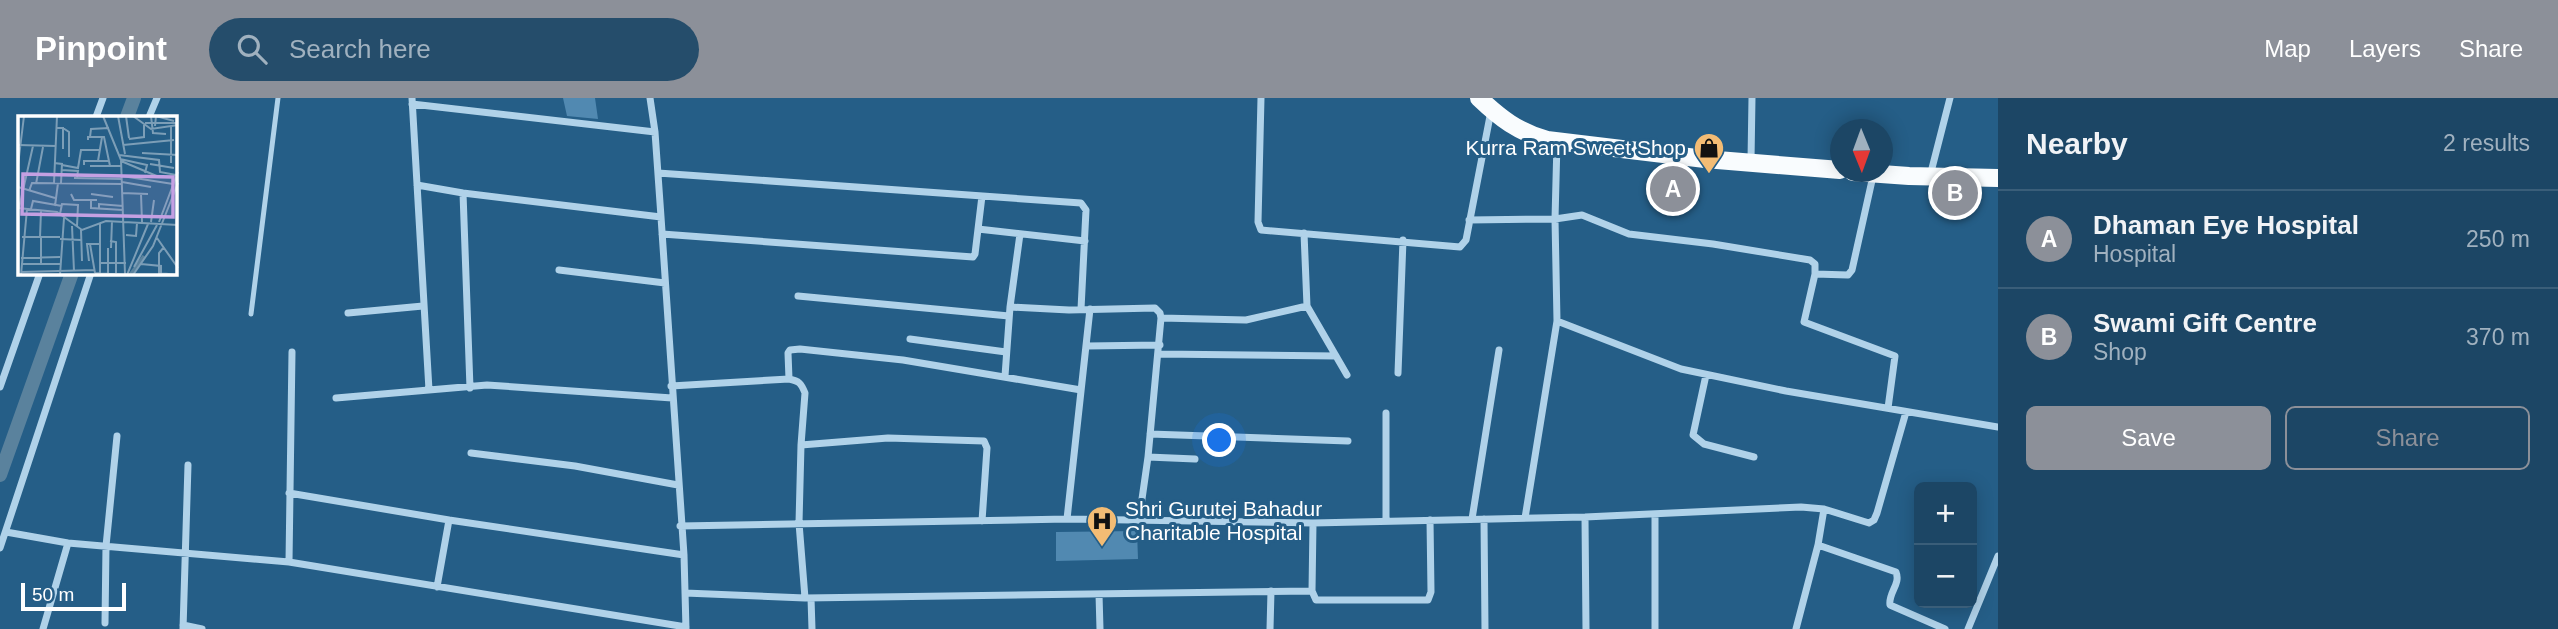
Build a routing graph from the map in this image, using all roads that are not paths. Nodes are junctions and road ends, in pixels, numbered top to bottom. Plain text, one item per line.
1 (103, 98) edge
2 (157, 98) edge
3 (278, 98) edge
4 (650, 98) edge
5 (1261, 98) edge
6 (1752, 98) edge
7 (1950, 98) edge
8 (412, 101) edge
9 (1485, 104) edge
10 (96, 116) edge
11 (149, 116) edge
12 (655, 132) junction
13 (1557, 141) junction
14 (1751, 163) junction
15 (1830, 169) edge
16 (658, 173) junction
17 (1893, 174) edge
18 (1930, 177) junction
19 (1998, 177) edge
20 (1872, 182) edge
21 (417, 185) junction
22 (463, 193) junction
23 (982, 196) junction
24 (661, 217) junction
25 (1555, 219) junction
26 (1469, 220) junction
27 (978, 229) junction
28 (1304, 233) junction
29 (662, 234) junction
30 (1020, 234) junction
31 (1403, 240) junction
32 (1085, 241) junction
33 (559, 270) dead end
34 (1815, 274) junction
35 (39, 275) edge
36 (90, 275) edge
37 (665, 283) junction
38 (798, 296) dead end
39 (423, 306) junction
40 (1307, 306) junction
41 (1081, 309) junction
42 (1090, 309) junction
43 (1009, 311) junction
44 (348, 313) dead end
45 (251, 314) dead end
46 (1161, 318) junction
47 (1557, 321) junction
48 (910, 338) dead end
49 (1160, 345) junction
50 (1087, 346) junction
51 (1499, 351) dead end
52 (292, 352) dead end
53 (1006, 352) junction
54 (1159, 354) junction
55 (1336, 356) junction
56 (3, 367) edge
57 (1398, 373) dead end
58 (1347, 375) dead end
59 (1706, 375) junction
60 (1004, 376) junction
61 (789, 379) junction
62 (671, 386) junction
63 (0, 387) edge
64 (470, 388) junction
65 (429, 390) junction
66 (1081, 390) junction
67 (336, 398) dead end
68 (672, 398) junction
69 (1888, 408) junction
70 (1906, 412) junction
71 (1385, 413) dead end
72 (1998, 426) edge
73 (1150, 434) junction
74 (117, 436) dead end
75 (1348, 441) dead end
76 (801, 445) junction
77 (471, 453) dead end
78 (1148, 457) junction
79 (1754, 457) dead end
80 (1195, 458) dead end
81 (188, 465) dead end
82 (678, 485) junction
83 (289, 493) junction
84 (1824, 509) junction
85 (1655, 514) junction
86 (1585, 517) junction
87 (1525, 518) junction
88 (1067, 519) junction
89 (1472, 519) junction
90 (1484, 519) junction
91 (449, 520) junction
92 (1139, 520) junction
93 (1430, 520) junction
94 (982, 521) junction
95 (1386, 521) junction
96 (799, 523) junction
97 (1312, 523) junction
98 (680, 526) junction
99 (6, 532) junction
100 (68, 543) junction
101 (1818, 545) junction
102 (106, 546) junction
103 (0, 548) edge
104 (186, 554) junction
105 (684, 555) junction
106 (1998, 556) edge
107 (289, 562) junction
108 (437, 587) junction
109 (1271, 591) junction
110 (1312, 591) junction
111 (685, 593) junction
112 (1099, 594) junction
113 (808, 598) junction
114 (105, 622) dead end
115 (183, 627) edge
116 (686, 628) edge
117 (43, 629) edge
118 (202, 629) edge
119 (812, 629) edge
120 (1100, 629) edge
121 (1270, 629) edge
122 (1485, 629) edge
123 (1587, 629) edge
124 (1655, 629) edge
125 (1796, 629) edge
126 (1945, 629) edge
127 (1968, 629) edge

1 - 10 street
2 - 11 street
3 - 45 lane
4 - 12 street
5 - 28 street
6 - 14 street
7 - 18 street
8 - 12 street
8 - 21 street
9 - 13 highway
9 - 26 street
12 - 16 street
13 - 14 highway
13 - 25 street
14 - 15 highway
16 - 23 street
16 - 24 street
17 - 18 highway
18 - 19 highway
20 - 34 street
21 - 22 street
21 - 39 street
22 - 24 street
22 - 64 street
23 - 27 street
23 - 32 street
24 - 29 street
25 - 26 street
25 - 34 street
25 - 47 street
26 - 31 street
27 - 29 street
27 - 30 street
28 - 31 street
28 - 40 street
29 - 37 street
30 - 32 street
30 - 43 street
31 - 57 street
32 - 41 street
33 - 37 street
34 - 69 street
35 - 56 street
36 - 99 street
37 - 62 street
38 - 43 street
39 - 44 street
39 - 65 street
40 - 46 street
40 - 55 street
41 - 42 street
41 - 43 street
42 - 46 street
42 - 50 street
43 - 53 street
46 - 49 street
47 - 59 street
47 - 87 street
48 - 53 street
49 - 50 street
49 - 54 street
50 - 66 street
51 - 89 street
52 - 83 street
53 - 60 street
54 - 55 street
54 - 73 street
55 - 58 street
56 - 63 street
59 - 69 street
59 - 79 street
60 - 61 street
60 - 66 street
61 - 62 street
61 - 76 street
62 - 68 street
64 - 65 street
64 - 68 street
65 - 67 street
66 - 88 street
68 - 82 street
69 - 70 street
70 - 72 street
70 - 84 street
71 - 95 street
73 - 75 street
73 - 78 street
74 - 102 street
76 - 94 street
76 - 96 street
77 - 82 street
78 - 80 street
78 - 92 street
81 - 104 street
82 - 98 street
83 - 91 street
83 - 107 street
84 - 85 street
84 - 101 street
85 - 86 street
85 - 124 street
86 - 87 street
86 - 123 street
87 - 90 street
88 - 92 street
88 - 94 street
89 - 90 street
89 - 93 street
90 - 122 street
91 - 105 street
91 - 108 street
92 - 97 street
93 - 95 street
93 - 110 street
94 - 96 street
95 - 97 street
96 - 98 street
96 - 113 street
97 - 110 street
98 - 105 street
99 - 100 street
99 - 103 street
100 - 102 street
100 - 117 street
101 - 125 street
101 - 126 street
102 - 104 street
102 - 114 street
104 - 107 street
104 - 115 street
105 - 111 street
106 - 127 street
107 - 108 street
108 - 116 street
109 - 110 street
109 - 112 street
109 - 121 street
111 - 113 street
111 - 116 street
112 - 113 street
112 - 120 street
113 - 119 street
115 - 118 street

